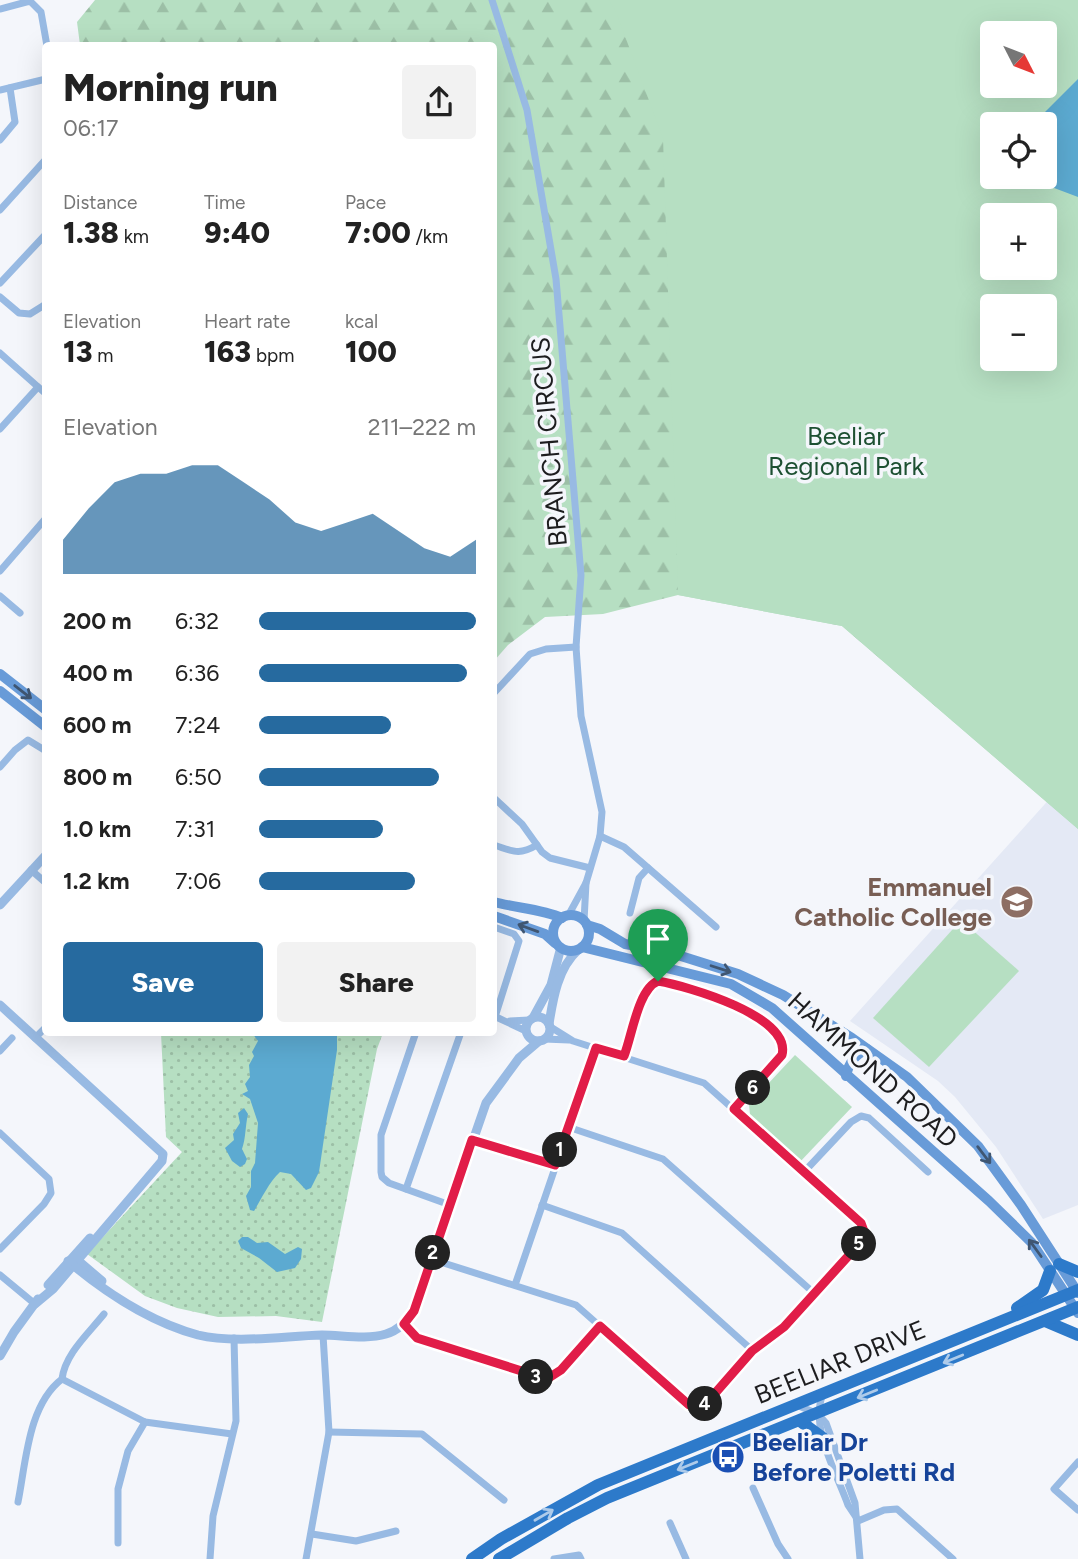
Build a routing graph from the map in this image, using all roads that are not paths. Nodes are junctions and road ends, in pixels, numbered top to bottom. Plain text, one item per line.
1 (492, 0) edge
2 (0, 9) edge
3 (46, 42) edge
4 (42, 80) edge
5 (9, 88) junction
6 (0, 90) edge
7 (0, 140) edge
8 (42, 163) edge
9 (0, 210) edge
10 (42, 238) edge
11 (0, 283) edge
12 (0, 297) edge
13 (42, 306) edge
14 (0, 353) edge
15 (38, 387) junction
16 (42, 390) edge
17 (0, 429) edge
18 (42, 524) edge
19 (0, 571) edge
20 (0, 596) edge
21 (20, 613) dead end
22 (576, 647) junction
23 (0, 674) edge
24 (497, 690) edge
25 (0, 691) edge
26 (42, 707) edge
27 (42, 724) edge
28 (42, 749) edge
29 (0, 768) edge
30 (497, 801) edge
31 (600, 836) junction
32 (537, 845) junction
33 (497, 846) edge
34 (42, 859) edge
35 (590, 868) junction
36 (648, 868) junction
37 (32, 870) junction
38 (42, 879) edge
39 (586, 883) junction
40 (1, 901) edge
41 (497, 903) edge
42 (629, 913) dead end
43 (497, 917) edge
44 (565, 917) junction
45 (585, 923) junction
46 (716, 927) dead end
47 (497, 929) edge
48 (560, 946) junction
49 (580, 948) junction
50 (0, 1005) edge
51 (497, 1007) edge
52 (803, 1007) junction
53 (497, 1017) edge
54 (531, 1019) junction
55 (506, 1020) junction
56 (790, 1023) junction
57 (549, 1025) junction
58 (42, 1031) edge
59 (526, 1032) junction
60 (415, 1036) edge
61 (460, 1036) edge
62 (12, 1038) dead end
63 (35, 1038) junction
64 (541, 1040) junction
65 (573, 1041) junction
66 (596, 1048) junction
67 (867, 1049) junction
68 (0, 1051) edge
69 (624, 1056) junction
70 (519, 1058) junction
71 (846, 1076) junction
72 (734, 1109) junction
73 (568, 1127) junction
74 (0, 1133) edge
75 (472, 1140) junction
76 (555, 1165) junction
77 (928, 1171) dead end
78 (804, 1172) junction
79 (407, 1189) junction
80 (450, 1205) junction
81 (542, 1205) junction
82 (1021, 1205) junction
83 (1007, 1218) junction
84 (0, 1249) edge
85 (431, 1259) junction
86 (73, 1261) junction
87 (1055, 1268) junction
88 (1078, 1272) edge
89 (0, 1275) edge
90 (514, 1285) junction
91 (1075, 1292) edge
92 (815, 1294) junction
93 (35, 1304) junction
94 (1077, 1309) edge
95 (104, 1314) dead end
96 (1045, 1321) junction
97 (404, 1324) junction
98 (600, 1326) junction
99 (974, 1332) junction
100 (323, 1335) junction
101 (1078, 1335) edge
102 (234, 1338) junction
103 (752, 1351) junction
104 (0, 1356) edge
105 (62, 1379) junction
106 (824, 1393) junction
107 (795, 1405) junction
108 (818, 1414) junction
109 (800, 1421) junction
110 (145, 1422) junction
111 (329, 1432) junction
112 (232, 1434) junction
113 (823, 1437) junction
114 (1078, 1462) edge
115 (754, 1488) dead end
116 (504, 1500) dead end
117 (18, 1502) dead end
118 (1078, 1510) edge
119 (858, 1521) junction
120 (670, 1523) dead end
121 (396, 1531) dead end
122 (312, 1534) junction
123 (118, 1543) dead end
124 (210, 1559) edge
125 (306, 1559) edge
126 (472, 1559) edge
127 (499, 1559) edge
128 (554, 1559) edge
129 (581, 1559) edge
130 (686, 1559) edge
131 (788, 1559) edge
132 (860, 1559) edge
133 (953, 1559) edge

1 - 22 street, BRANCH CIRCUS
2 - 3 street
4 - 5 street
5 - 6 street
5 - 7 street
8 - 9 street
10 - 11 street
12 - 13 street
14 - 15 street
15 - 16 street
15 - 17 street
18 - 19 street
20 - 21 street
22 - 24 street
22 - 31 street, BRANCH CIRCUS
23 -> 26 main road
25 - 27 main road
28 - 29 street
30 - 32 street
31 - 35 street, BRANCH CIRCUS
31 - 36 street
32 - 33 street
32 - 35 street
34 - 37 street
35 - 39 street, BRANCH CIRCUS
36 - 42 street
36 - 46 street
37 - 38 street
37 - 40 street
39 - 44 street, BRANCH CIRCUS
39 - 45 street, BRANCH CIRCUS
41 - 44 main road
48 -> 43 main road
44 - 45 main road
44 - 48 main road
45 - 49 main road
45 -> 52 main road, HAMMOND ROAD
47 - 51 street
48 - 49 main road
48 - 54 street
49 - 56 main road, HAMMOND ROAD
49 - 57 street
50 - 63 street
52 - 56 main road
52 - 67 main road, HAMMOND ROAD
53 - 55 street
54 - 55 street
54 - 57 street
54 - 59 street
55 - 59 street
56 - 71 main road, HAMMOND ROAD
57 - 64 street
57 - 65 street
58 - 63 street
59 - 64 street
59 - 70 street
60 - 79 street
61 - 79 street
62 - 68 street
63 - 86 street
64 - 65 street
64 - 70 street
65 - 66 street
66 - 69 street
66 - 73 street
67 - 71 main road
67 -> 82 main road, HAMMOND ROAD
69 - 72 street
69 - 72 street
70 - 75 street
71 - 83 main road, HAMMOND ROAD
72 - 78 street
73 - 76 street
73 - 92 street
74 - 84 street
75 - 76 street
75 - 80 street
76 - 81 street
77 - 78 street
78 - 92 street
79 - 80 street
80 - 85 street
81 - 90 street
81 - 103 street
82 - 83 main road
82 - 87 main road, HAMMOND ROAD
87 -> 83 main road, HAMMOND ROAD
85 - 90 street
85 - 97 street
86 - 93 street
86 - 102 street
87 - 88 highway
87 - 91 main road, HAMMOND ROAD
87 - 99 highway
89 - 93 street
90 - 98 street
91 - 94 main road, HAMMOND ROAD
91 - 99 highway, BEELIAR DRIVE
92 - 103 street
93 - 104 street
94 - 96 highway, BEELIAR DRIVE
95 - 105 street
96 - 101 highway
96 -> 108 highway, BEELIAR DRIVE
97 - 98 street
97 - 100 street
98 - 103 street
99 - 106 highway, BEELIAR DRIVE
100 - 102 street
100 - 111 street
102 - 112 street
105 - 110 street
105 - 117 street
106 - 107 highway, BEELIAR DRIVE
106 - 108 street
107 - 108 street
126 -> 107 highway, BEELIAR DRIVE
108 - 109 highway, BEELIAR DRIVE
108 - 113 street
108 - 119 street
109 - 113 highway
109 -> 127 highway, BEELIAR DRIVE
110 - 112 street
110 - 123 street
111 - 116 street
111 - 122 street
112 - 124 street
113 - 119 street
114 - 118 street
115 - 131 street
119 - 132 street
119 - 133 street
120 - 130 street
121 - 122 street
122 - 125 street
128 - 129 street

